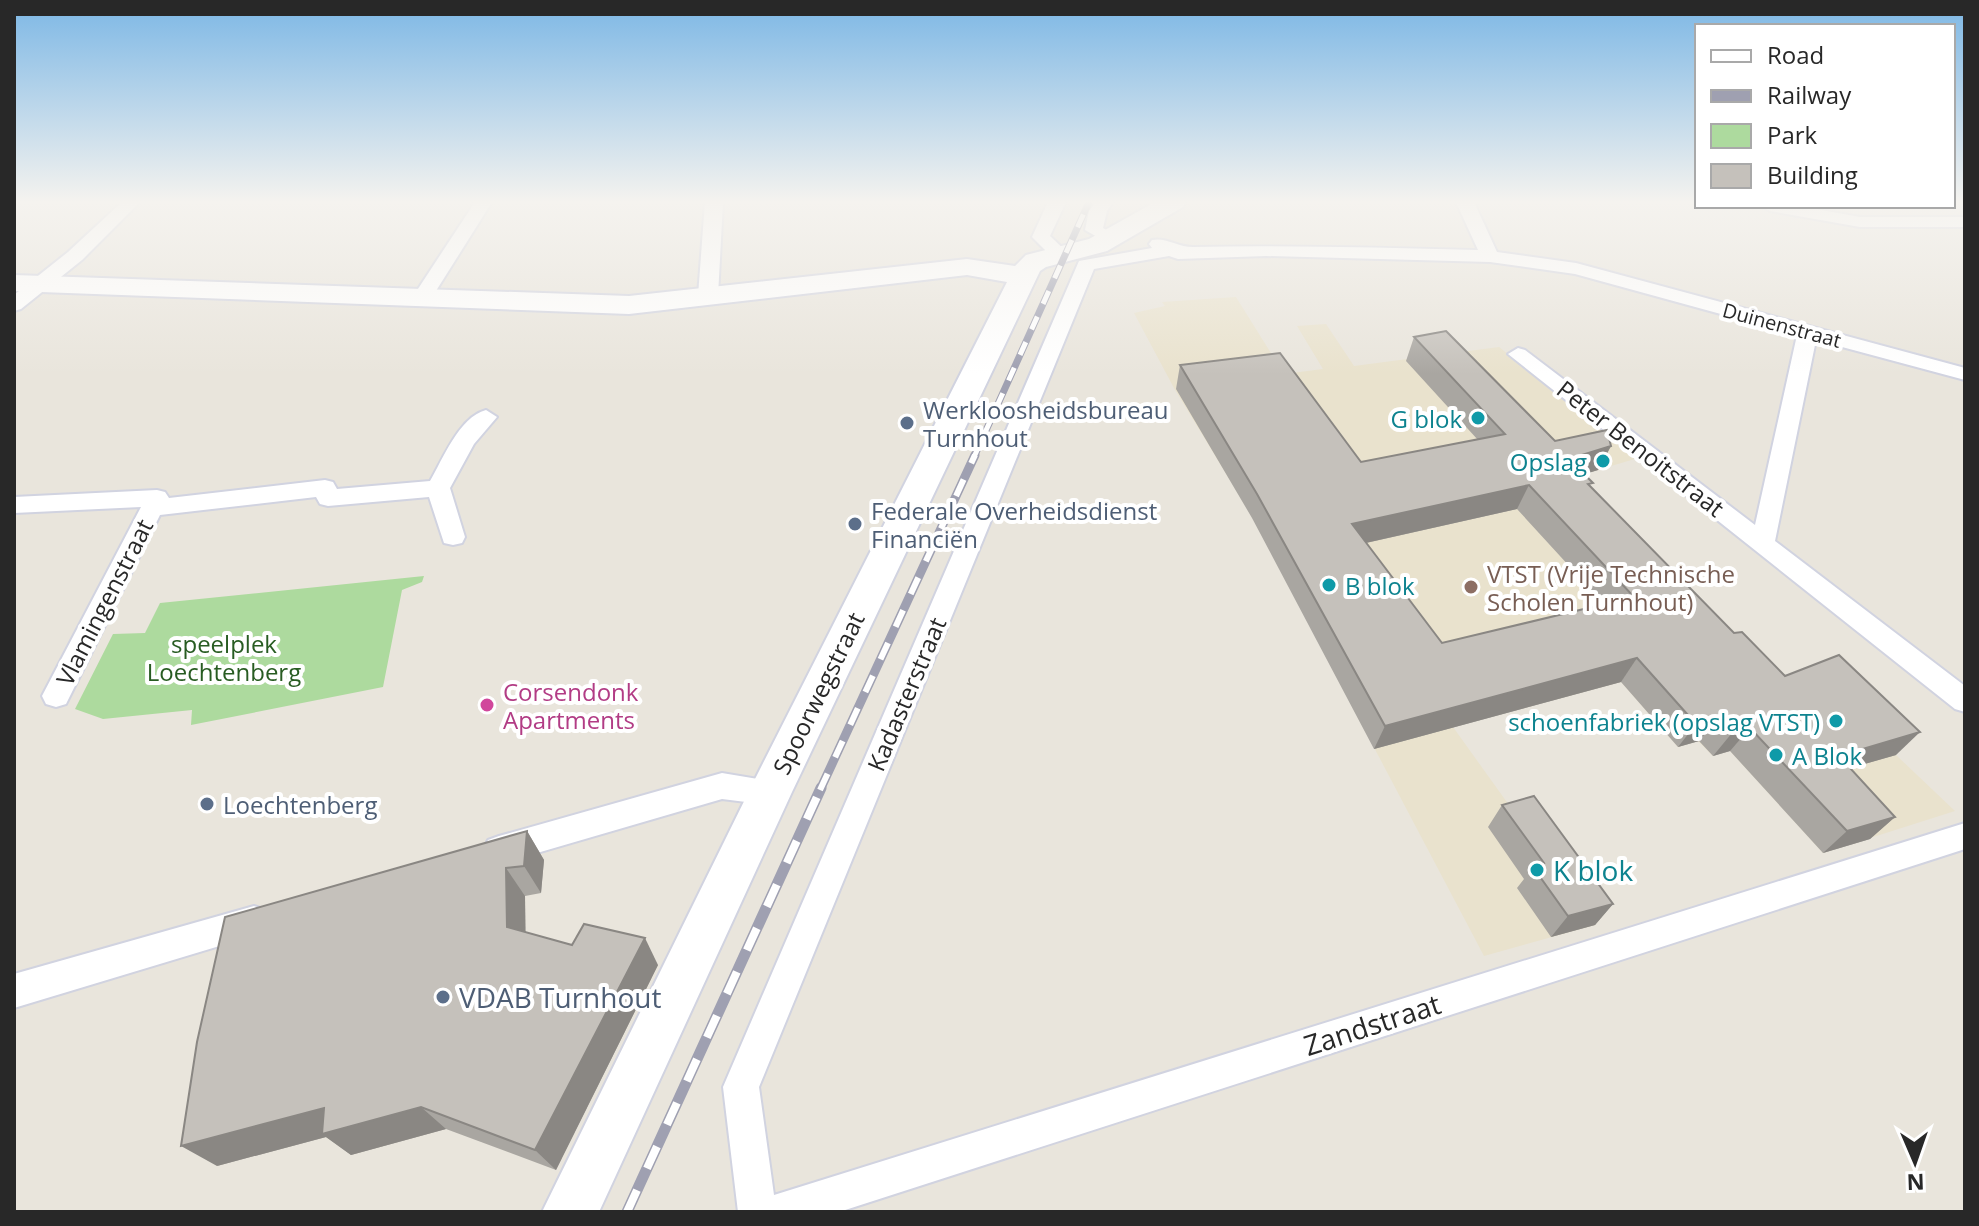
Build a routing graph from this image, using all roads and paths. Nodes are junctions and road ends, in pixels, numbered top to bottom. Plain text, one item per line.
1 (69, 259) edge
2 (447, 259) edge
3 (710, 259) edge
4 (1043, 259) edge
5 (1118, 259) edge
6 (1511, 259) edge
7 (1023, 276) junction
8 (14, 283) edge
9 (43, 283) junction
10 (708, 296) junction
11 (422, 298) junction
12 (14, 305) edge
13 (1808, 332) junction
14 (1518, 354) dead end
15 (1965, 374) edge
16 (486, 417) dead end
17 (438, 488) junction
18 (14, 505) edge
19 (152, 508) junction
20 (453, 537) dead end
21 (1763, 542) junction
22 (56, 696) dead end
23 (1965, 701) edge
24 (770, 792) junction
25 (1965, 836) edge
26 (466, 860) edge
27 (285, 912) edge
28 (14, 991) edge
29 (570, 1212) edge
30 (757, 1212) edge
31 (779, 1212) edge

1 - 9 street
2 - 11 street
3 - 10 street
4 - 7 street
5 - 30 street, Kadasterstraat
6 - 13 street, Duinenstraat
7 - 10 street
7 - 24 street, Spoorwegstraat
8 - 9 street
9 - 11 street
9 - 12 street
10 - 11 street
13 - 15 street, Duinenstraat
13 - 21 street
14 - 21 street, Peter Benoitstraat
16 - 17 street
17 - 19 street
17 - 20 street
18 - 19 street
19 - 22 street, Vlamingenstraat
21 - 23 street, Peter Benoitstraat
24 - 26 street
24 - 29 street, Spoorwegstraat
25 - 31 street, Zandstraat
27 - 28 street

